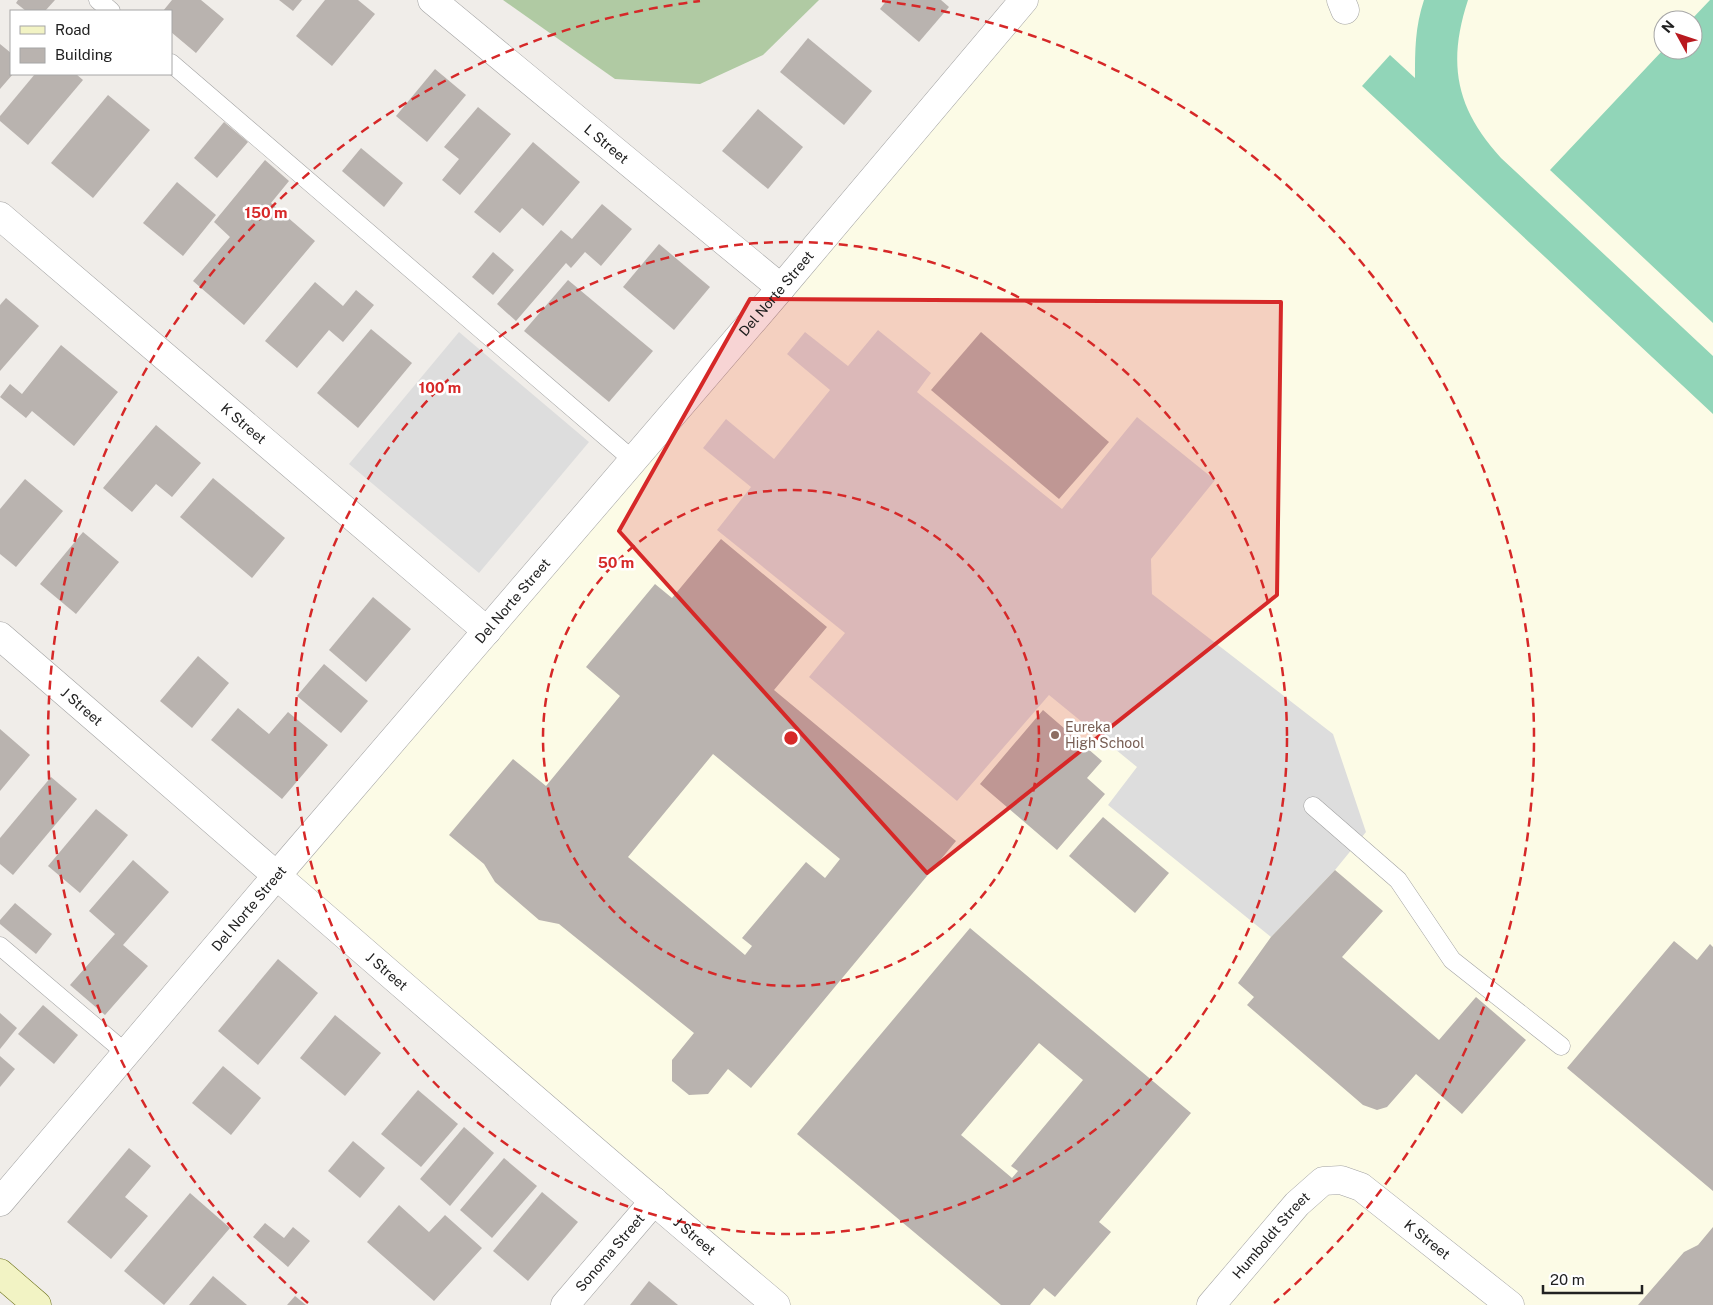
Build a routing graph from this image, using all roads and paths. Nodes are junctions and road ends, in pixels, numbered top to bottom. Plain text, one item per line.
1 (98, 0) edge
2 (432, 0) edge
3 (1024, 0) edge
4 (110, 10) edge
5 (172, 64) edge
6 (0, 216) edge
7 (781, 288) junction
8 (633, 460) junction
9 (487, 631) junction
10 (0, 636) edge
11 (1313, 806) dead end
12 (278, 874) junction
13 (0, 946) edge
14 (1561, 1046) dead end
15 (127, 1054) junction
16 (1341, 1180) joint
17 (654, 1201) junction
18 (0, 1202) edge
19 (0, 1273) edge
20 (37, 1305) edge
21 (565, 1305) edge
22 (776, 1305) edge
23 (1211, 1305) edge
24 (1510, 1305) edge

1 - 4 lane
2 - 7 street, L Street
3 - 7 street, Del Norte Street
5 - 8 lane
6 - 9 street, K Street
7 - 8 street, Del Norte Street
8 - 9 street, Del Norte Street
9 - 12 street, Del Norte Street
10 - 12 street, J Street
11 - 14 lane
12 - 15 street, Del Norte Street
12 - 17 street, J Street
13 - 15 lane
15 - 18 street, Del Norte Street
16 - 23 street, Humboldt Street
16 - 24 street, K Street
17 - 21 street, Sonoma Street
17 - 22 street, J Street
19 - 20 main road

